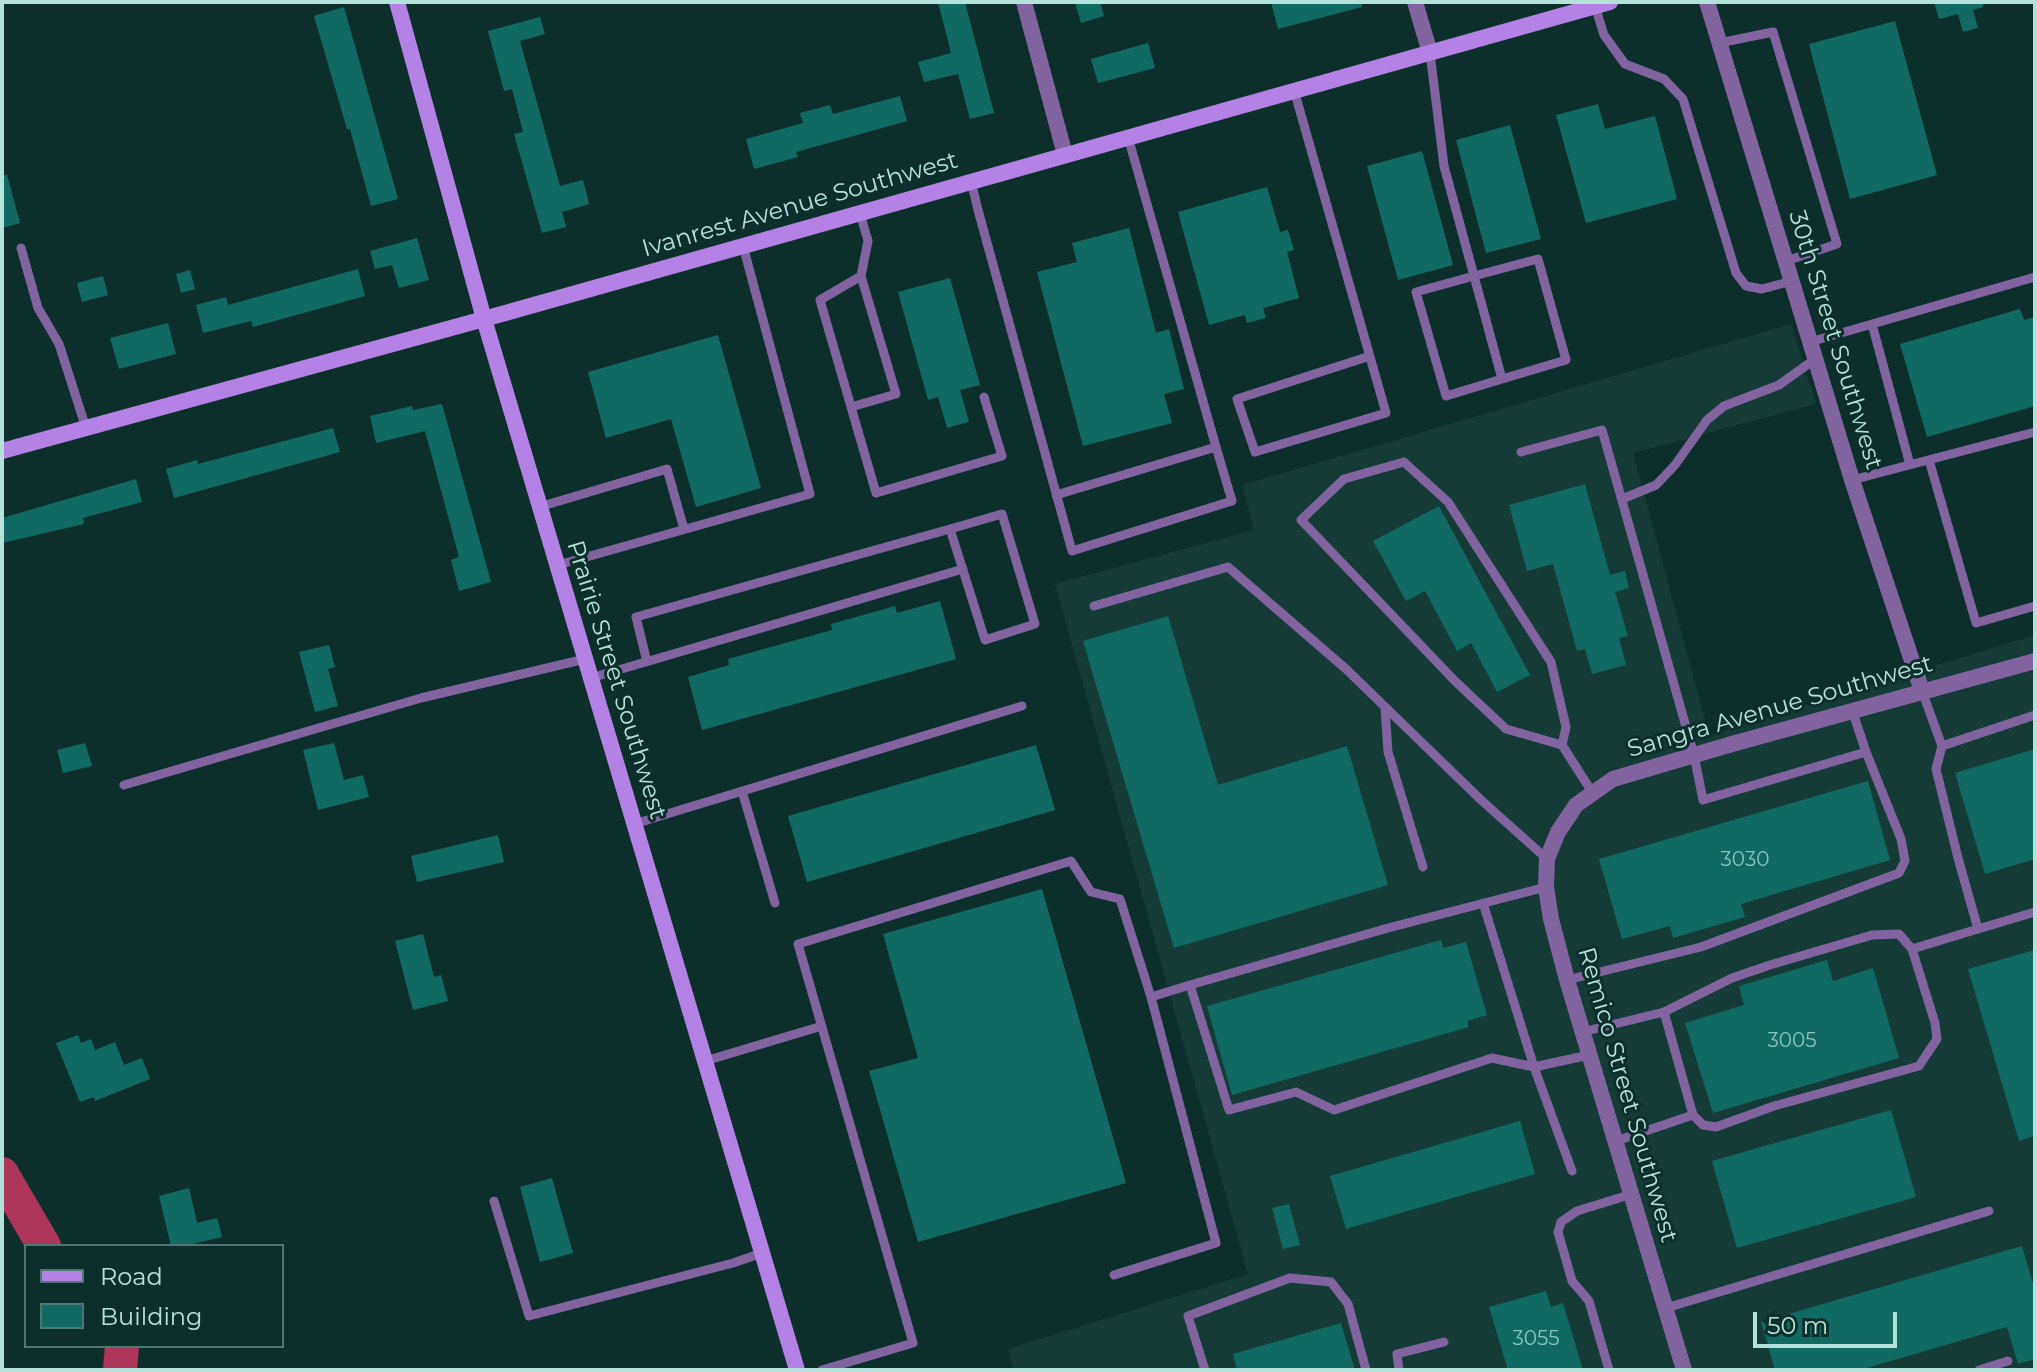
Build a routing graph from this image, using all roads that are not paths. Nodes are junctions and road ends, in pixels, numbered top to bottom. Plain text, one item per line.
1 (397, 2) edge
2 (1024, 2) edge
3 (1415, 2) edge
4 (1707, 2) edge
5 (1603, 4) edge
6 (1719, 43) junction
7 (1430, 53) junction
8 (1294, 90) junction
9 (1128, 137) junction
10 (1065, 155) junction
11 (971, 181) junction
12 (860, 213) junction
13 (743, 246) junction
14 (21, 248) dead end
15 (1786, 261) junction
16 (861, 276) junction
17 (1474, 276) junction
18 (2035, 277) edge
19 (1792, 281) junction
20 (484, 319) junction
21 (1872, 324) junction
22 (1813, 350) junction
23 (1370, 356) junction
24 (1502, 379) junction
25 (984, 397) dead end
26 (851, 407) junction
27 (86, 428) junction
28 (2035, 432) edge
29 (1216, 447) junction
30 (2, 451) edge
31 (1521, 452) dead end
32 (1929, 460) junction
33 (1910, 465) junction
34 (1852, 480) junction
35 (1056, 495) junction
36 (1622, 499) junction
37 (539, 507) junction
38 (684, 529) junction
39 (950, 529) junction
40 (558, 565) junction
41 (963, 569) junction
42 (1094, 606) dead end
43 (2035, 606) edge
44 (585, 659) junction
45 (2035, 661) edge
46 (647, 662) junction
47 (591, 678) junction
48 (1922, 691) junction
49 (1022, 706) dead end
50 (1385, 707) junction
51 (1852, 710) junction
52 (2035, 715) edge
53 (1562, 745) junction
54 (1942, 746) junction
55 (1866, 752) junction
56 (1694, 755) junction
57 (124, 785) dead end
58 (742, 791) junction
59 (1592, 792) junction
60 (634, 824) junction
61 (1558, 832) joint
62 (1547, 859) junction
63 (1423, 867) dead end
64 (1546, 887) junction
65 (775, 903) dead end
66 (1483, 903) junction
67 (2035, 912) edge
68 (1978, 929) junction
69 (1912, 949) junction
70 (1567, 980) junction
71 (1190, 985) junction
72 (1151, 997) junction
73 (1664, 1012) junction
74 (822, 1026) junction
75 (1582, 1032) junction
76 (1589, 1055) junction
77 (705, 1061) junction
78 (1534, 1067) junction
79 (1693, 1115) junction
80 (1616, 1141) junction
81 (1572, 1171) dead end
82 (1632, 1194) junction
83 (494, 1201) dead end
84 (1989, 1211) dead end
85 (762, 1253) junction
86 (1114, 1275) dead end
87 (1666, 1308) junction
88 (1444, 1342) dead end
89 (2008, 1361) dead end
90 (797, 1370) edge
91 (822, 1370) edge
92 (1205, 1370) edge
93 (1366, 1370) edge
94 (1399, 1370) edge
95 (1609, 1370) edge
96 (1684, 1370) edge
97 (1979, 1370) edge

1 - 20 street, Prairie Street Southwest
2 - 10 street
3 - 7 street
4 - 6 street, 30th Street Southwest
5 - 7 street, Ivanrest Avenue Southwest
5 - 19 lane
6 - 15 street, 30th Street Southwest
6 - 15 lane
7 - 8 street, Ivanrest Avenue Southwest
7 - 17 lane
8 - 9 street, Ivanrest Avenue Southwest
8 - 23 lane
9 - 10 street, Ivanrest Avenue Southwest
9 - 29 lane
10 - 11 street, Ivanrest Avenue Southwest
11 - 12 street, Ivanrest Avenue Southwest
11 - 35 lane
12 - 13 street, Ivanrest Avenue Southwest
12 - 16 lane
13 - 20 street, Ivanrest Avenue Southwest
13 - 38 lane
14 - 27 lane
15 - 19 street, 30th Street Southwest
16 - 26 lane
16 - 26 lane
17 - 24 lane
17 - 24 lane
17 - 24 lane
18 - 21 lane
19 - 22 street, 30th Street Southwest
20 - 27 street, Ivanrest Avenue Southwest
20 - 37 street, Prairie Street Southwest
21 - 22 lane
21 - 33 lane
22 - 34 street, 30th Street Southwest
22 - 36 lane
23 - 23 lane
25 - 26 lane
27 - 30 street, Ivanrest Avenue Southwest
28 - 32 lane
29 - 35 lane
29 - 35 lane
31 - 36 lane
32 - 33 lane
32 - 43 lane
33 - 34 lane
34 - 48 street, 30th Street Southwest
36 - 56 lane
37 - 38 lane
37 - 40 street, Prairie Street Southwest
38 - 40 lane
39 - 41 lane
39 - 41 lane
39 - 46 lane
40 - 44 street, Prairie Street Southwest
41 - 46 lane
42 - 50 lane
44 - 47 street, Prairie Street Southwest
44 - 57 lane
45 - 48 street, Sangra Avenue Southwest
46 - 47 lane
47 - 60 street, Prairie Street Southwest
48 - 51 street, Sangra Avenue Southwest
48 - 54 lane
49 - 58 lane
50 - 62 lane
50 - 63 lane
51 - 55 lane
51 - 56 street, Sangra Avenue Southwest
52 - 54 lane
53 - 53 lane
53 - 59 lane
54 - 68 lane
55 - 56 lane
55 - 70 lane
56 - 59 street, Sangra Avenue Southwest
58 - 60 lane
58 - 65 lane
59 - 61 street, Sangra Avenue Southwest
60 - 77 street, Prairie Street Southwest
61 - 62 street, Remico Street Southwest
62 - 64 street, Remico Street Southwest
64 - 66 lane
64 - 70 street, Remico Street Southwest
66 - 71 lane
66 - 78 lane
67 - 68 lane
68 - 69 lane
69 - 73 lane
69 - 79 lane
70 - 75 street, Remico Street Southwest
71 - 72 lane
71 - 78 lane
72 - 74 lane
72 - 86 lane
73 - 75 lane
73 - 79 lane
74 - 77 lane
74 - 91 lane
75 - 76 street, Remico Street Southwest
76 - 78 lane
76 - 80 street, Remico Street Southwest
77 - 85 street, Prairie Street Southwest
78 - 81 lane
79 - 80 lane
80 - 82 street, Remico Street Southwest
82 - 87 street, Remico Street Southwest
82 - 95 lane
83 - 85 lane
84 - 87 lane
85 - 90 street, Prairie Street Southwest
87 - 96 street, Remico Street Southwest
88 - 94 lane
89 - 97 lane
92 - 93 lane

